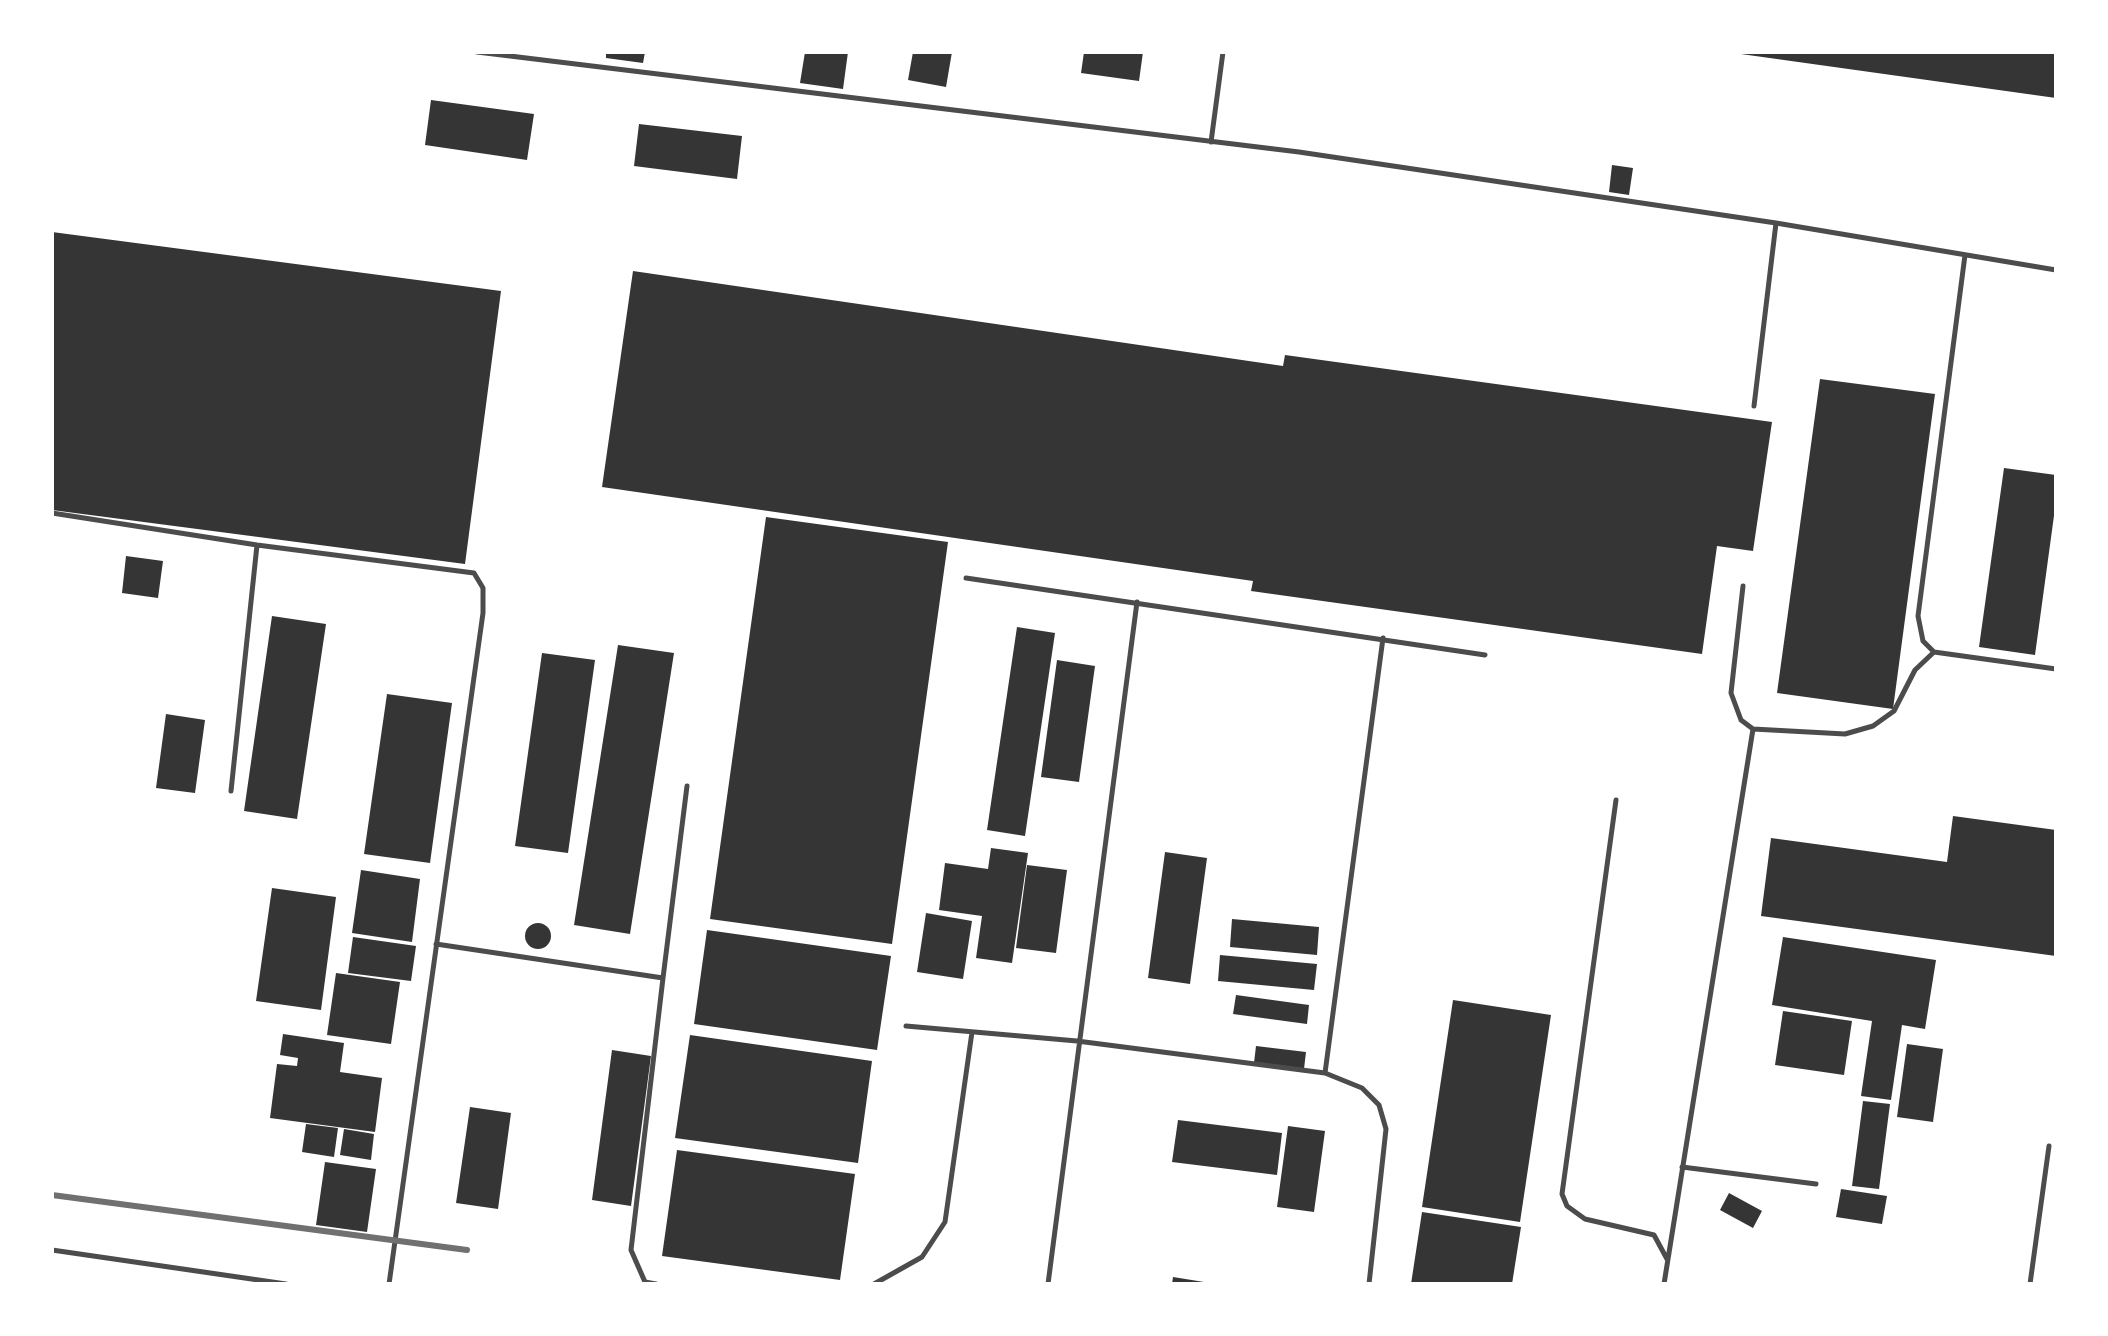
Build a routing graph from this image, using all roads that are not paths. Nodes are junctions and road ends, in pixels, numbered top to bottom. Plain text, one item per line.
1 (477, 52) edge
2 (1223, 52) edge
3 (1211, 142) junction
4 (1776, 223) junction
5 (1965, 255) junction
6 (2056, 270) edge
7 (1754, 406) dead end
8 (52, 513) edge
9 (257, 545) junction
10 (966, 578) dead end
11 (1743, 586) dead end
12 (1137, 602) junction
13 (1383, 638) junction
14 (1934, 652) junction
15 (1485, 655) dead end
16 (2056, 669) edge
17 (1753, 729) junction
18 (687, 786) dead end
19 (231, 791) dead end
20 (1616, 800) dead end
21 (436, 944) junction
22 (663, 978) junction
23 (906, 1026) dead end
24 (972, 1032) junction
25 (1077, 1041) junction
26 (1325, 1073) junction
27 (2049, 1146) dead end
28 (1682, 1167) junction
29 (1816, 1184) dead end
30 (52, 1250) edge
31 (1667, 1260) junction
32 (286, 1284) edge
33 (389, 1284) edge
34 (656, 1284) edge
35 (874, 1284) edge
36 (1048, 1284) edge
37 (1369, 1284) edge
38 (1664, 1284) edge
39 (2030, 1284) edge

1 - 3 lane
2 - 3 lane
3 - 4 lane
4 - 5 lane
4 - 7 lane
5 - 6 lane
5 - 14 lane
8 - 9 lane
9 - 19 lane
9 - 21 lane
10 - 12 lane
11 - 17 lane
12 - 13 lane
12 - 25 lane
13 - 15 lane
13 - 26 lane
14 - 16 lane
14 - 17 lane
17 - 28 lane
18 - 22 lane
20 - 31 lane
21 - 22 lane
21 - 33 lane
22 - 34 lane
23 - 24 lane
24 - 25 lane
24 - 35 lane
25 - 26 lane
25 - 36 lane
26 - 37 lane
27 - 39 lane
28 - 29 lane
28 - 31 lane
30 - 32 lane
31 - 38 lane

